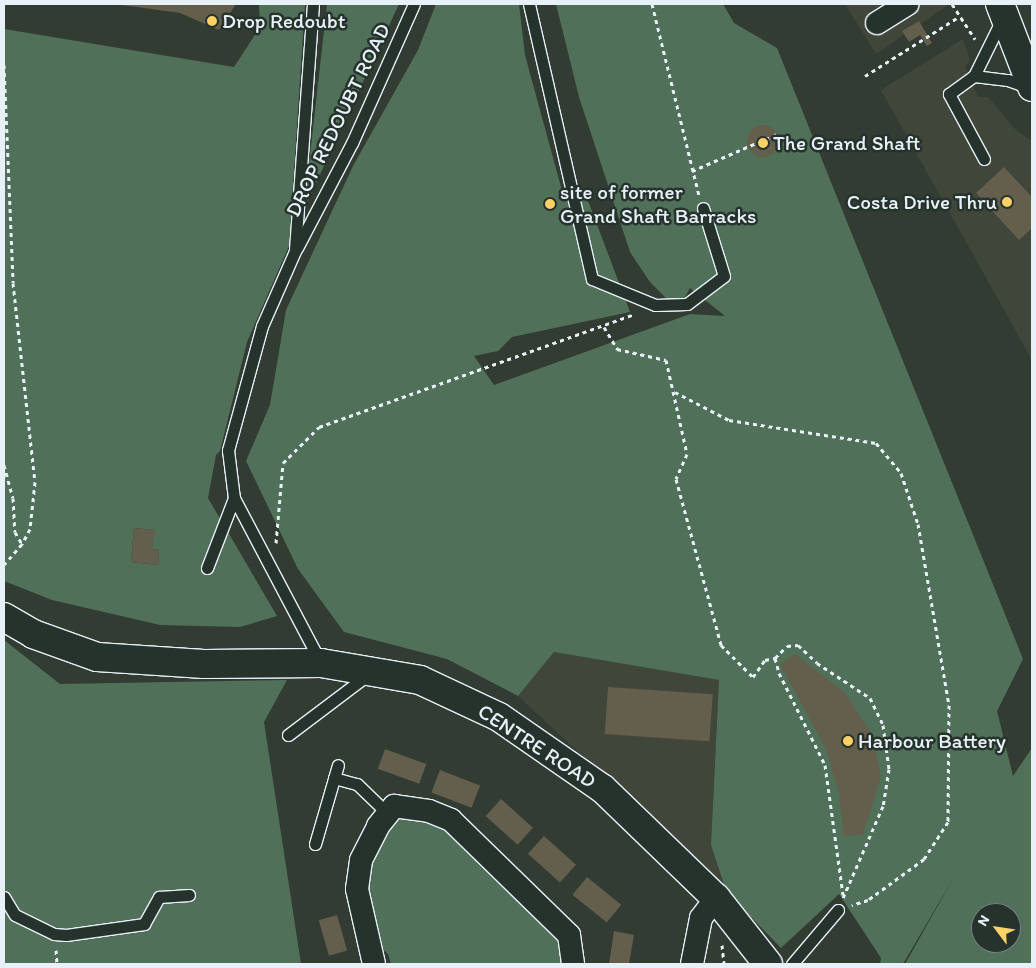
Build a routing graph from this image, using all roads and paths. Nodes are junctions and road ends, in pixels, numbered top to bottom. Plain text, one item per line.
1 (314, 4) edge
2 (414, 4) edge
3 (529, 4) edge
4 (652, 4) edge
5 (908, 4) edge
6 (952, 4) edge
7 (1002, 9) edge
8 (960, 16) junction
9 (877, 23) dead end
10 (1025, 55) edge
11 (983, 59) junction
12 (4, 65) edge
13 (865, 76) dead end
14 (974, 76) junction
15 (1032, 88) edge
16 (777, 134) dead end
17 (984, 159) dead end
18 (692, 171) junction
19 (703, 208) joint
20 (295, 251) junction
21 (655, 305) junction
22 (604, 327) junction
23 (674, 392) junction
24 (4, 465) edge
25 (234, 498) junction
26 (22, 544) junction
27 (4, 565) edge
28 (207, 568) dead end
29 (273, 573) junction
30 (4, 617) edge
31 (775, 658) junction
32 (321, 663) junction
33 (374, 669) junction
34 (288, 734) dead end
35 (338, 765) dead end
36 (334, 778) junction
37 (388, 814) junction
38 (314, 844) dead end
39 (189, 895) dead end
40 (4, 897) edge
41 (716, 898) junction
42 (838, 910) joint
43 (374, 964) edge
44 (573, 964) edge
45 (692, 964) edge
46 (768, 964) edge
47 (792, 964) edge

1 - 20 lane, DROP REDOUBT ROAD
2 - 20 lane, DROP REDOUBT ROAD
3 - 21 lane
4 - 18 path
5 - 9 street
6 - 8 path
7 - 10 main road
7 - 11 lane
8 - 11 path
8 - 13 path
10 - 15 main road
11 - 14 lane
12 - 26 path
14 - 15 lane
14 - 17 lane
16 - 18 path
18 - 19 path
19 - 21 lane
20 - 25 lane, DROP REDOUBT ROAD
21 - 22 path
22 - 23 path
22 - 29 path
23 - 31 path
23 - 42 path
24 - 26 path
25 - 28 lane
25 - 29 lane, DROP REDOUBT ROAD
26 - 27 path
29 - 32 lane, DROP REDOUBT ROAD
30 - 32 main road, CENTRE ROAD
31 - 31 path
32 - 33 main road, CENTRE ROAD
33 - 34 lane
33 - 41 main road, CENTRE ROAD
35 - 36 lane
36 - 37 lane
36 - 38 lane
37 - 43 street
37 - 44 street
39 - 40 lane
41 - 45 street
41 - 46 main road, CENTRE ROAD
42 - 47 lane

